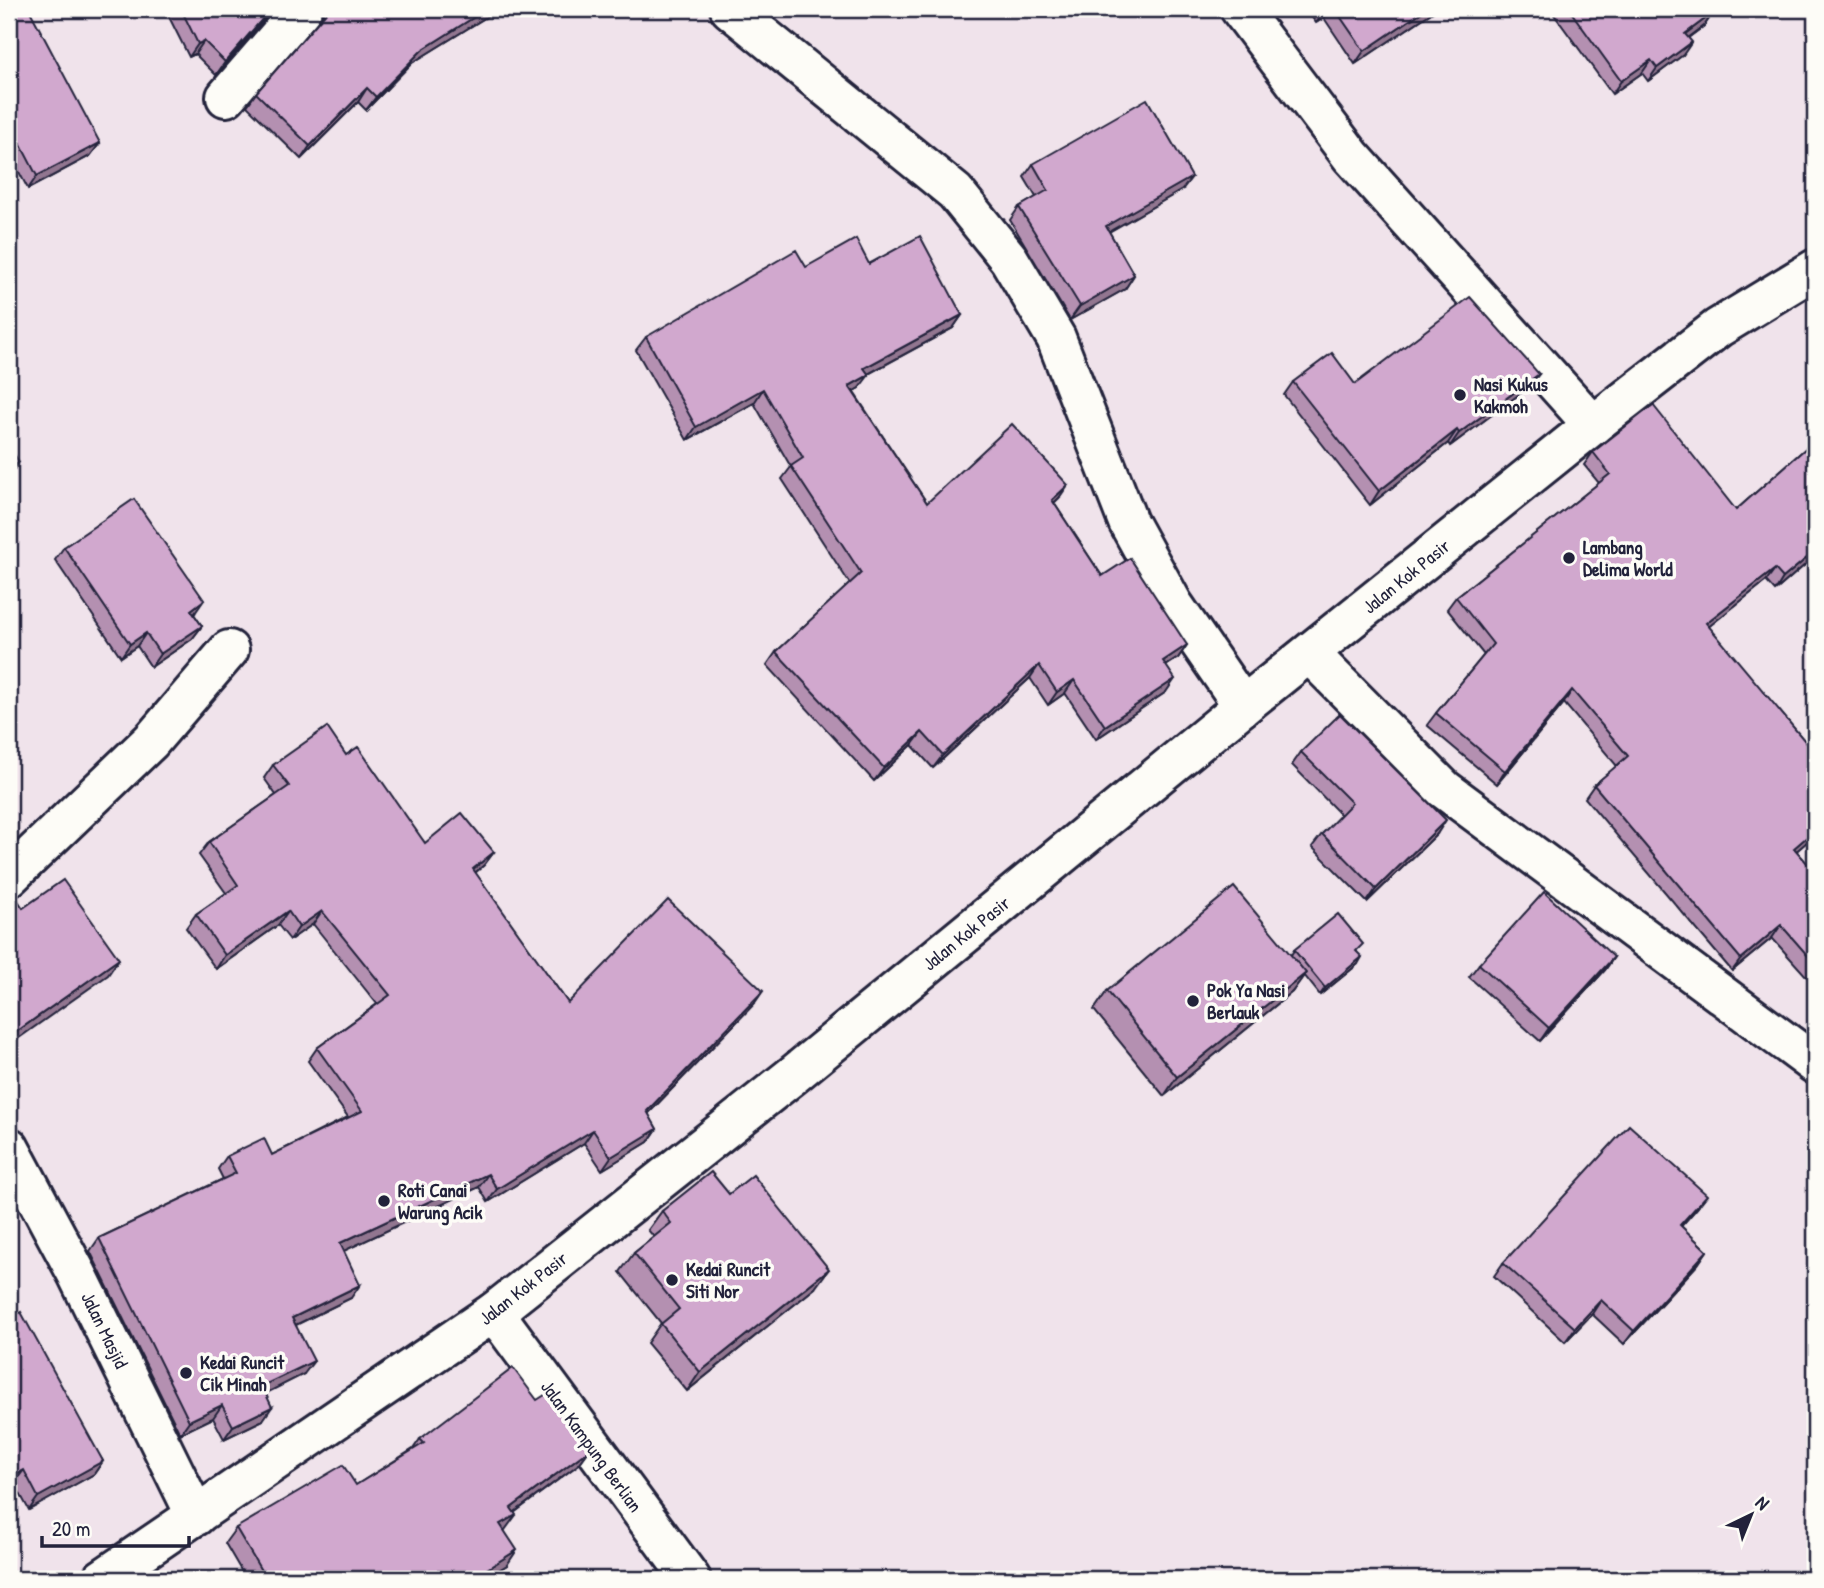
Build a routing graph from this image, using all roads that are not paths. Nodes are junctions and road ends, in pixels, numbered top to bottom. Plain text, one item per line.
1 (302, 9) edge
2 (730, 9) edge
3 (1240, 9) edge
4 (226, 97) dead end
5 (1815, 269) edge
6 (1593, 425) junction
7 (229, 650) dead end
8 (1310, 654) junction
9 (1243, 706) junction
10 (9, 877) edge
11 (1815, 1064) edge
12 (9, 1147) edge
13 (494, 1312) junction
14 (196, 1516) junction
15 (102, 1579) edge
16 (691, 1579) edge

1 - 4 street
2 - 9 street
3 - 6 street
5 - 6 street, Jalan Kok Pasir
6 - 8 street, Jalan Kok Pasir
7 - 10 street
8 - 9 street, Jalan Kok Pasir
8 - 11 street
9 - 13 street, Jalan Kok Pasir
12 - 14 street, Jalan Masjid
13 - 14 street, Jalan Kok Pasir
13 - 16 street, Jalan Kampung Berlian
14 - 15 street, Jalan Kok Pasir

